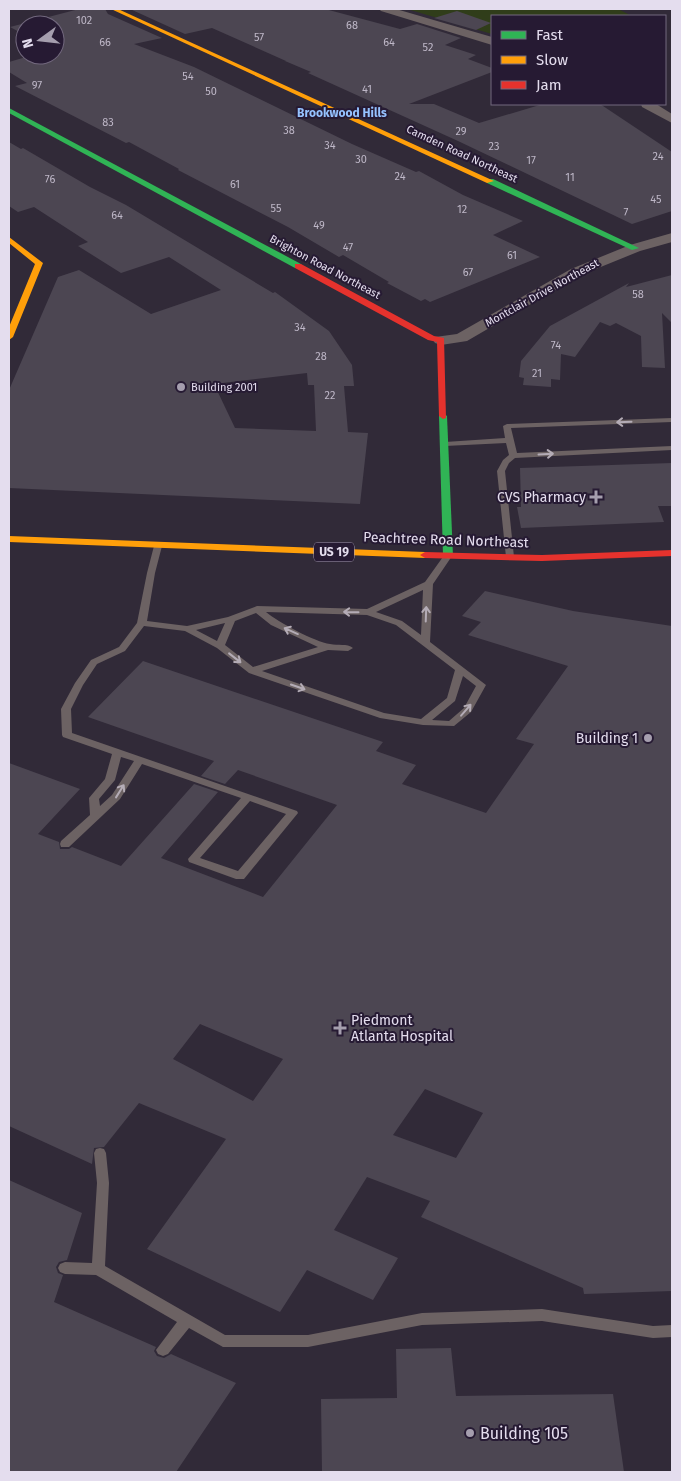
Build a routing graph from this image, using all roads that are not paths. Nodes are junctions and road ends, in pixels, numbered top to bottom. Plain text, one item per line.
1 (114, 9) edge
2 (385, 9) edge
3 (491, 41) edge
4 (649, 105) edge
5 (9, 110) edge
6 (672, 119) edge
7 (672, 237) edge
8 (9, 239) edge
9 (635, 248) junction
10 (9, 336) edge
11 (441, 340) junction
12 (672, 420) edge
13 (510, 440) junction
14 (445, 444) junction
15 (672, 448) edge
16 (513, 456) junction
17 (9, 539) edge
18 (158, 546) junction
19 (672, 553) edge
20 (448, 556) junction
21 (510, 557) junction
22 (428, 584) junction
23 (257, 609) junction
24 (368, 612) junction
25 (231, 619) junction
26 (142, 623) junction
27 (187, 629) junction
28 (425, 643) junction
29 (220, 646) junction
30 (327, 647) junction
31 (348, 648) dead end
32 (460, 670) junction
33 (252, 671) junction
34 (423, 722) junction
35 (117, 752) junction
36 (140, 760) junction
37 (248, 796) junction
38 (95, 816) junction
39 (64, 844) dead end
40 (100, 1153) dead end
41 (65, 1268) dead end
42 (98, 1270) junction
43 (186, 1321) junction
44 (672, 1330) edge
45 (163, 1350) dead end

1 - 9 main road, Camden Road Northeast
2 - 3 street
4 - 6 street
5 - 11 main road, Brighton Road Northeast
7 - 9 street, Montclair Drive Northeast
8 - 10 main road
9 - 11 street, Montclair Drive Northeast
11 - 14 main road
12 -> 13 lane
13 - 14 lane
13 - 16 lane
14 - 20 main road
16 -> 15 lane
16 - 21 lane
17 - 18 main road, Peachtree Road Northeast / US 19
18 - 20 main road, Peachtree Road Northeast / US 19
18 - 26 lane
19 - 21 main road, Peachtree Road Northeast / US 19
20 - 21 main road, Peachtree Road Northeast / US 19
20 - 22 lane
22 - 24 lane
28 -> 22 lane
24 -> 23 lane
23 - 25 lane
30 -> 23 lane
24 - 28 lane
25 - 27 lane
25 - 29 lane
26 - 27 lane
26 - 35 lane
27 - 29 lane
28 - 32 lane
29 -> 33 lane
30 - 31 lane
30 - 33 lane
32 - 34 lane
34 -> 32 lane
33 -> 34 lane
35 - 36 lane
35 - 38 lane
36 - 37 lane
38 -> 36 lane
37 - 37 lane
38 - 39 lane
40 - 42 lane
41 - 42 lane
42 - 43 lane
43 - 44 lane
43 - 45 lane

